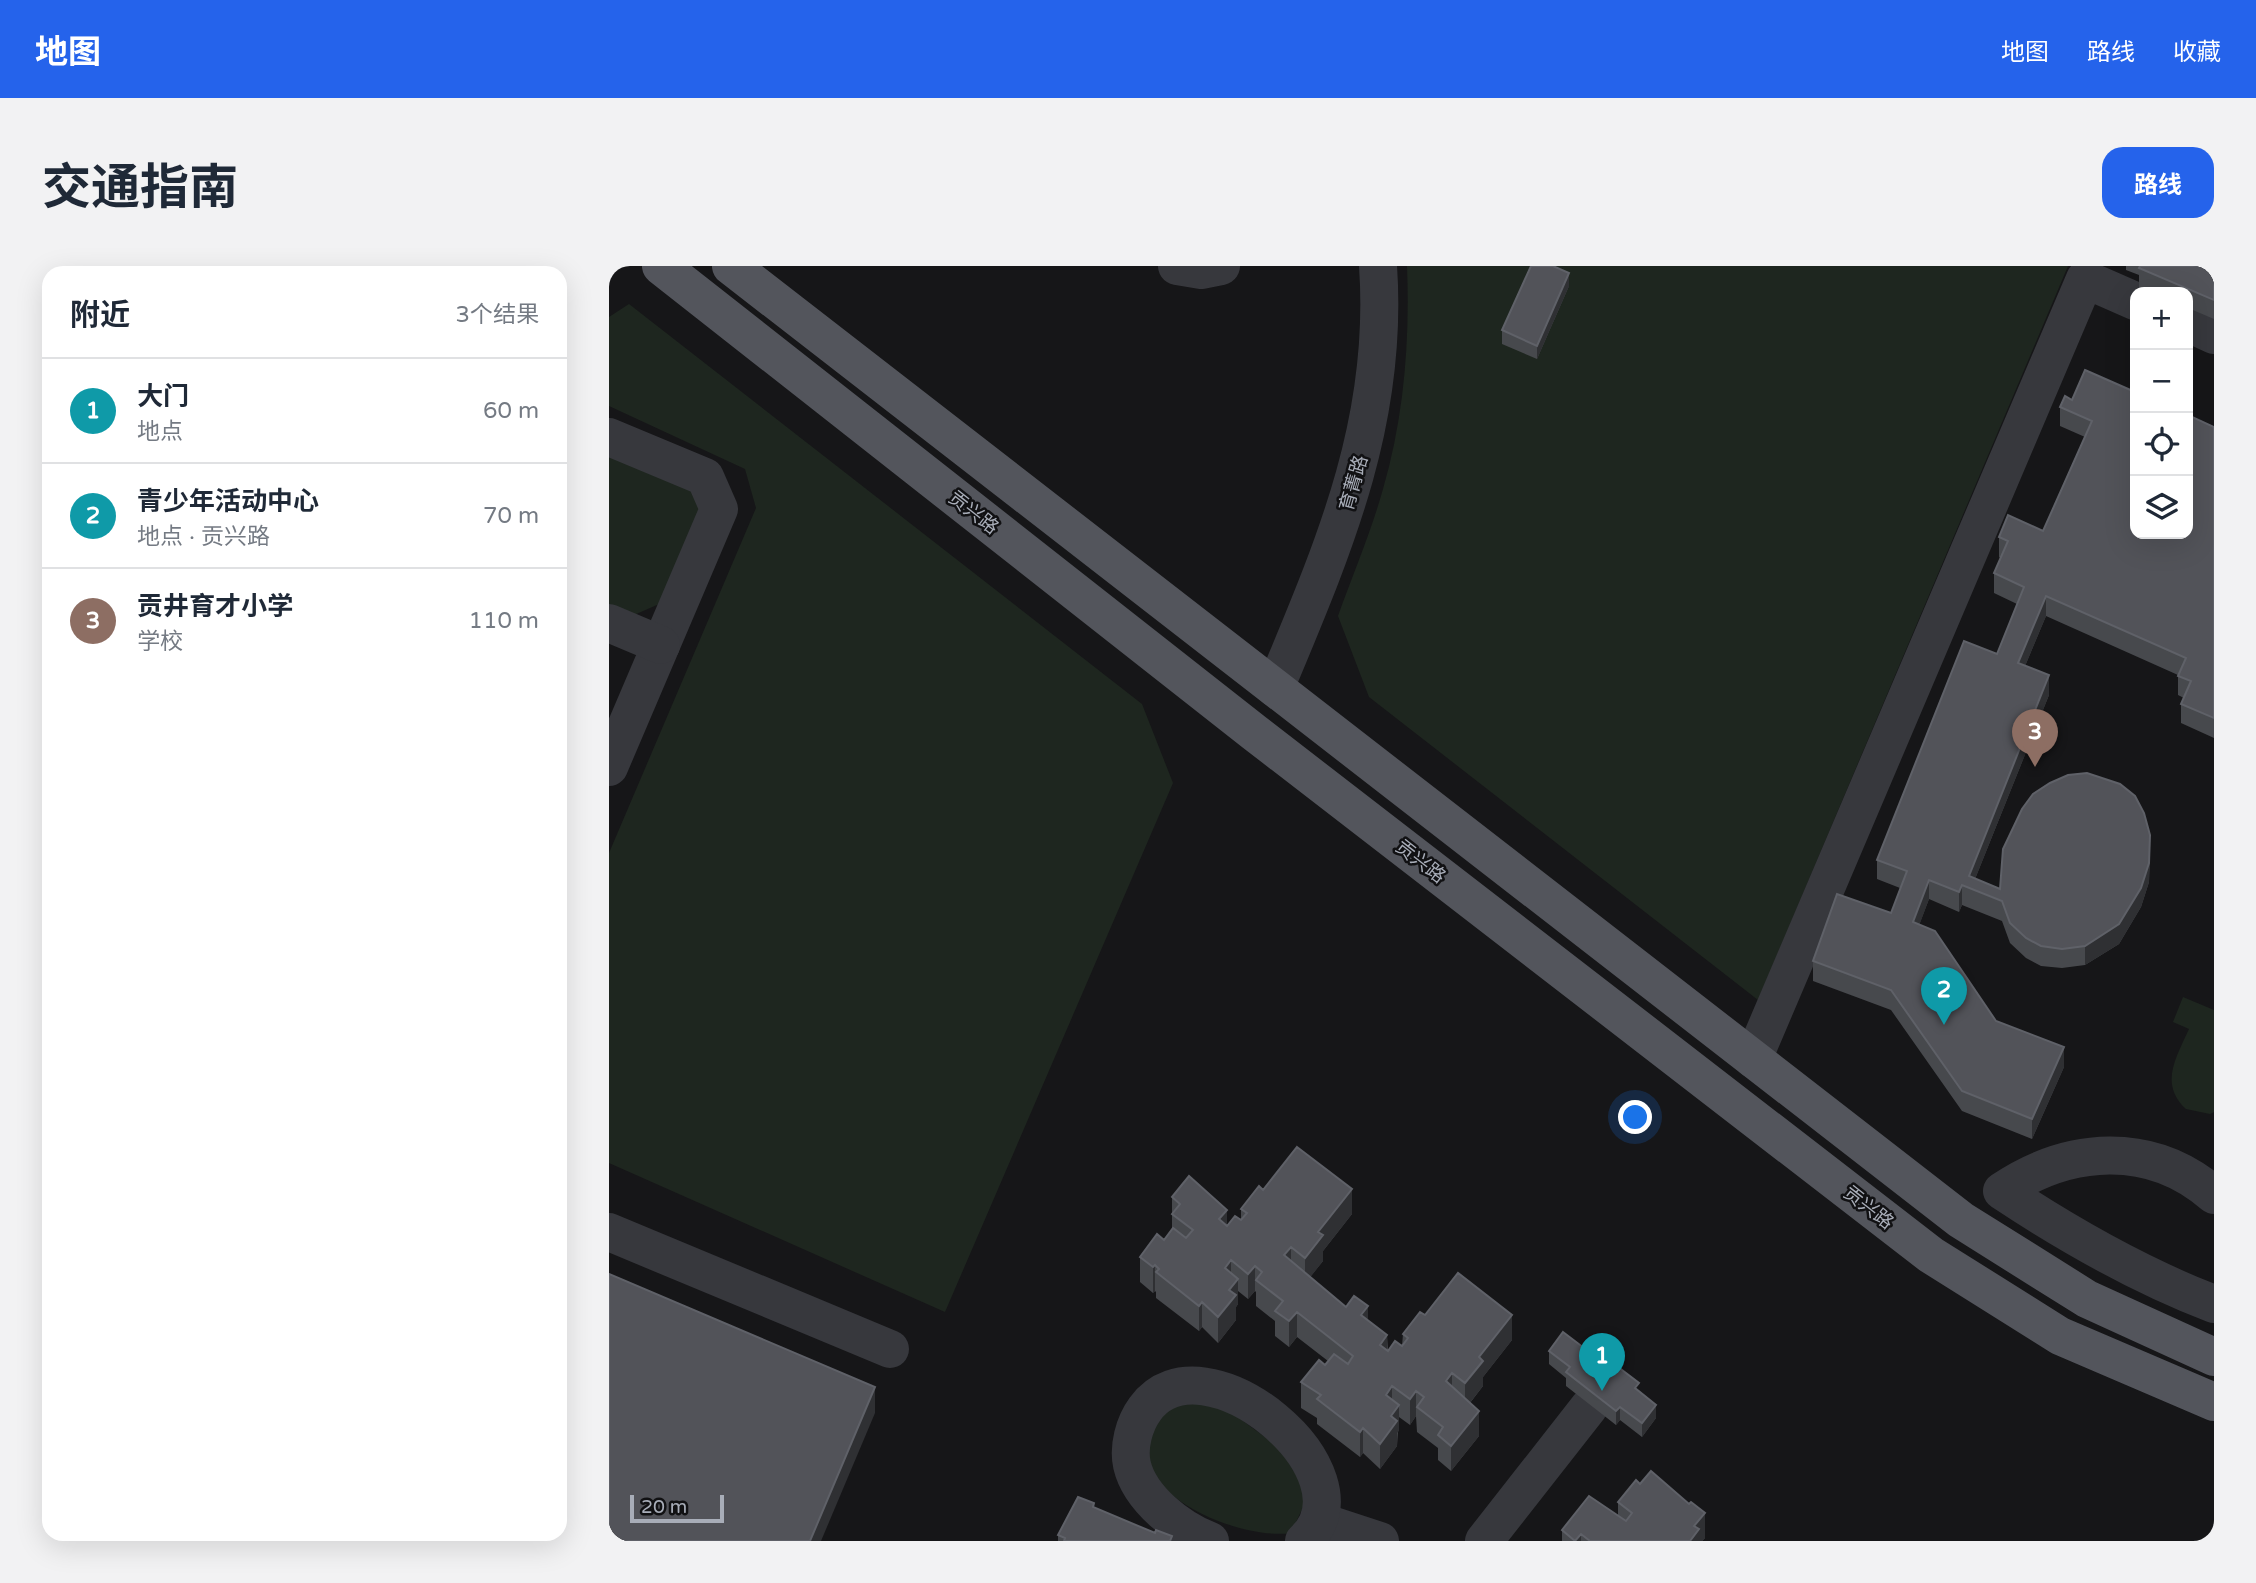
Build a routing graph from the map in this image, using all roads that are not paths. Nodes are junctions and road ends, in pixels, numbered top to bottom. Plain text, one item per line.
1 (661, 266) edge
2 (731, 266) edge
3 (1177, 266) edge
4 (1221, 266) edge
5 (1378, 266) edge
6 (2130, 299) edge
7 (2193, 325) edge
8 (2214, 335) edge
9 (609, 437) edge
10 (609, 623) edge
11 (661, 645) junction
12 (1275, 688) junction
13 (609, 767) edge
14 (1753, 1059) junction
15 (2214, 1195) edge
16 (609, 1232) edge
17 (2214, 1304) edge
18 (890, 1349) dead end
19 (2214, 1357) edge
20 (2214, 1402) edge
21 (1588, 1407) edge
22 (1312, 1531) edge
23 (1210, 1541) edge
24 (1380, 1541) edge
25 (1484, 1541) edge

1 - 20 main road, 贡兴路
2 - 12 main road
3 - 4 street
5 - 12 street, 育菁路
6 - 14 street
7 - 8 street
9 - 11 street
10 - 11 street
11 - 13 street
12 - 14 main road
14 - 19 main road
15 - 17 street
16 - 18 street
21 - 25 street
22 - 23 street
22 - 24 street

